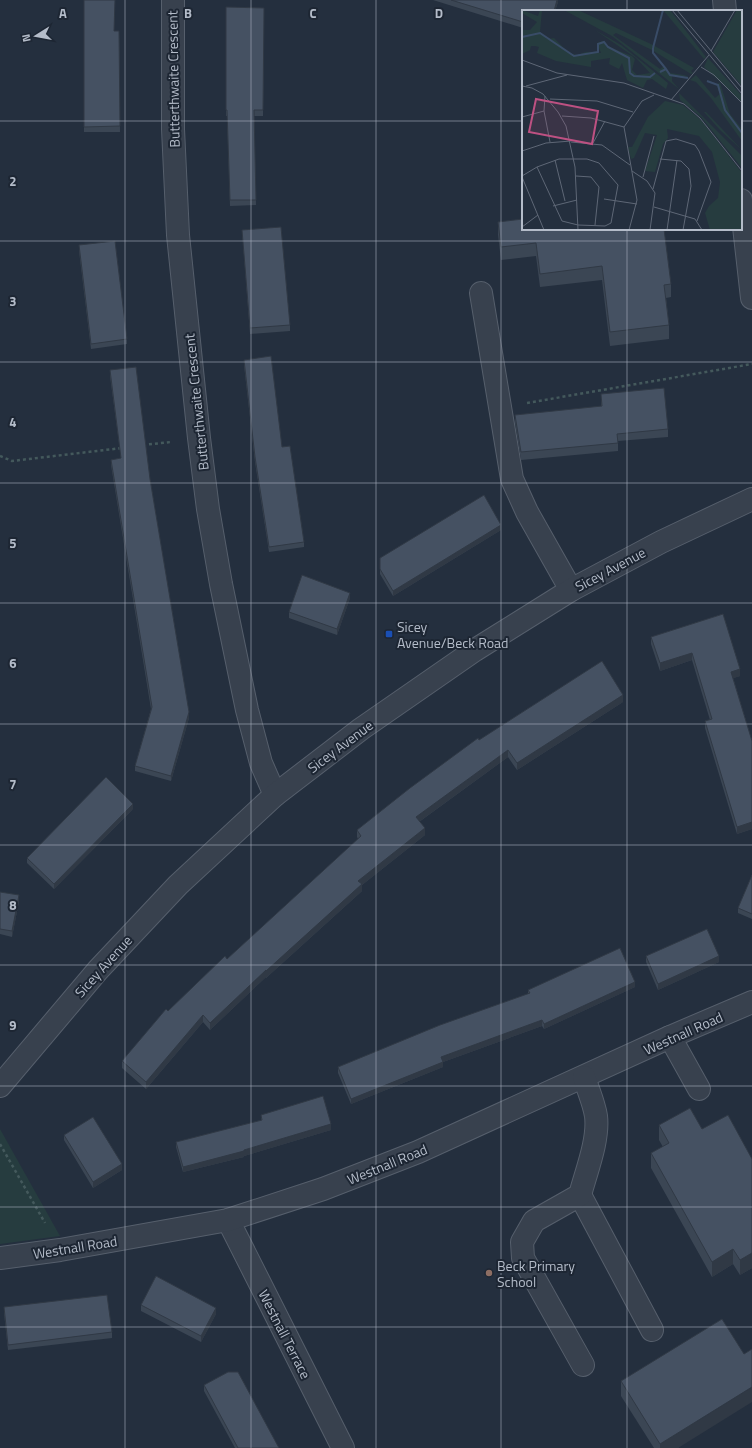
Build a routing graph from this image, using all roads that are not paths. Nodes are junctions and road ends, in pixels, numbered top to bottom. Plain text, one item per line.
1 (173, 0) edge
2 (724, 0) edge
3 (725, 10) edge
4 (742, 209) edge
5 (482, 293) dead end
6 (752, 298) edge
7 (752, 499) edge
8 (571, 590) junction
9 (275, 795) junction
10 (752, 1002) edge
11 (670, 1037) junction
12 (584, 1077) junction
13 (0, 1086) edge
14 (699, 1089) dead end
15 (580, 1195) junction
16 (228, 1220) junction
17 (0, 1258) edge
18 (652, 1330) dead end
19 (583, 1365) dead end
20 (342, 1448) edge

1 - 9 street, Butterthwaite Crescent
2 - 3 street
4 - 6 street
5 - 8 street
7 - 8 street, Sicey Avenue
8 - 9 street, Sicey Avenue
9 - 13 street, Sicey Avenue
10 - 11 street, Westnall Road
11 - 12 street, Westnall Road
11 - 14 street
12 - 15 street
12 - 16 street, Westnall Road
15 - 18 street
15 - 19 street
16 - 17 street, Westnall Road
16 - 20 street, Westnall Terrace

